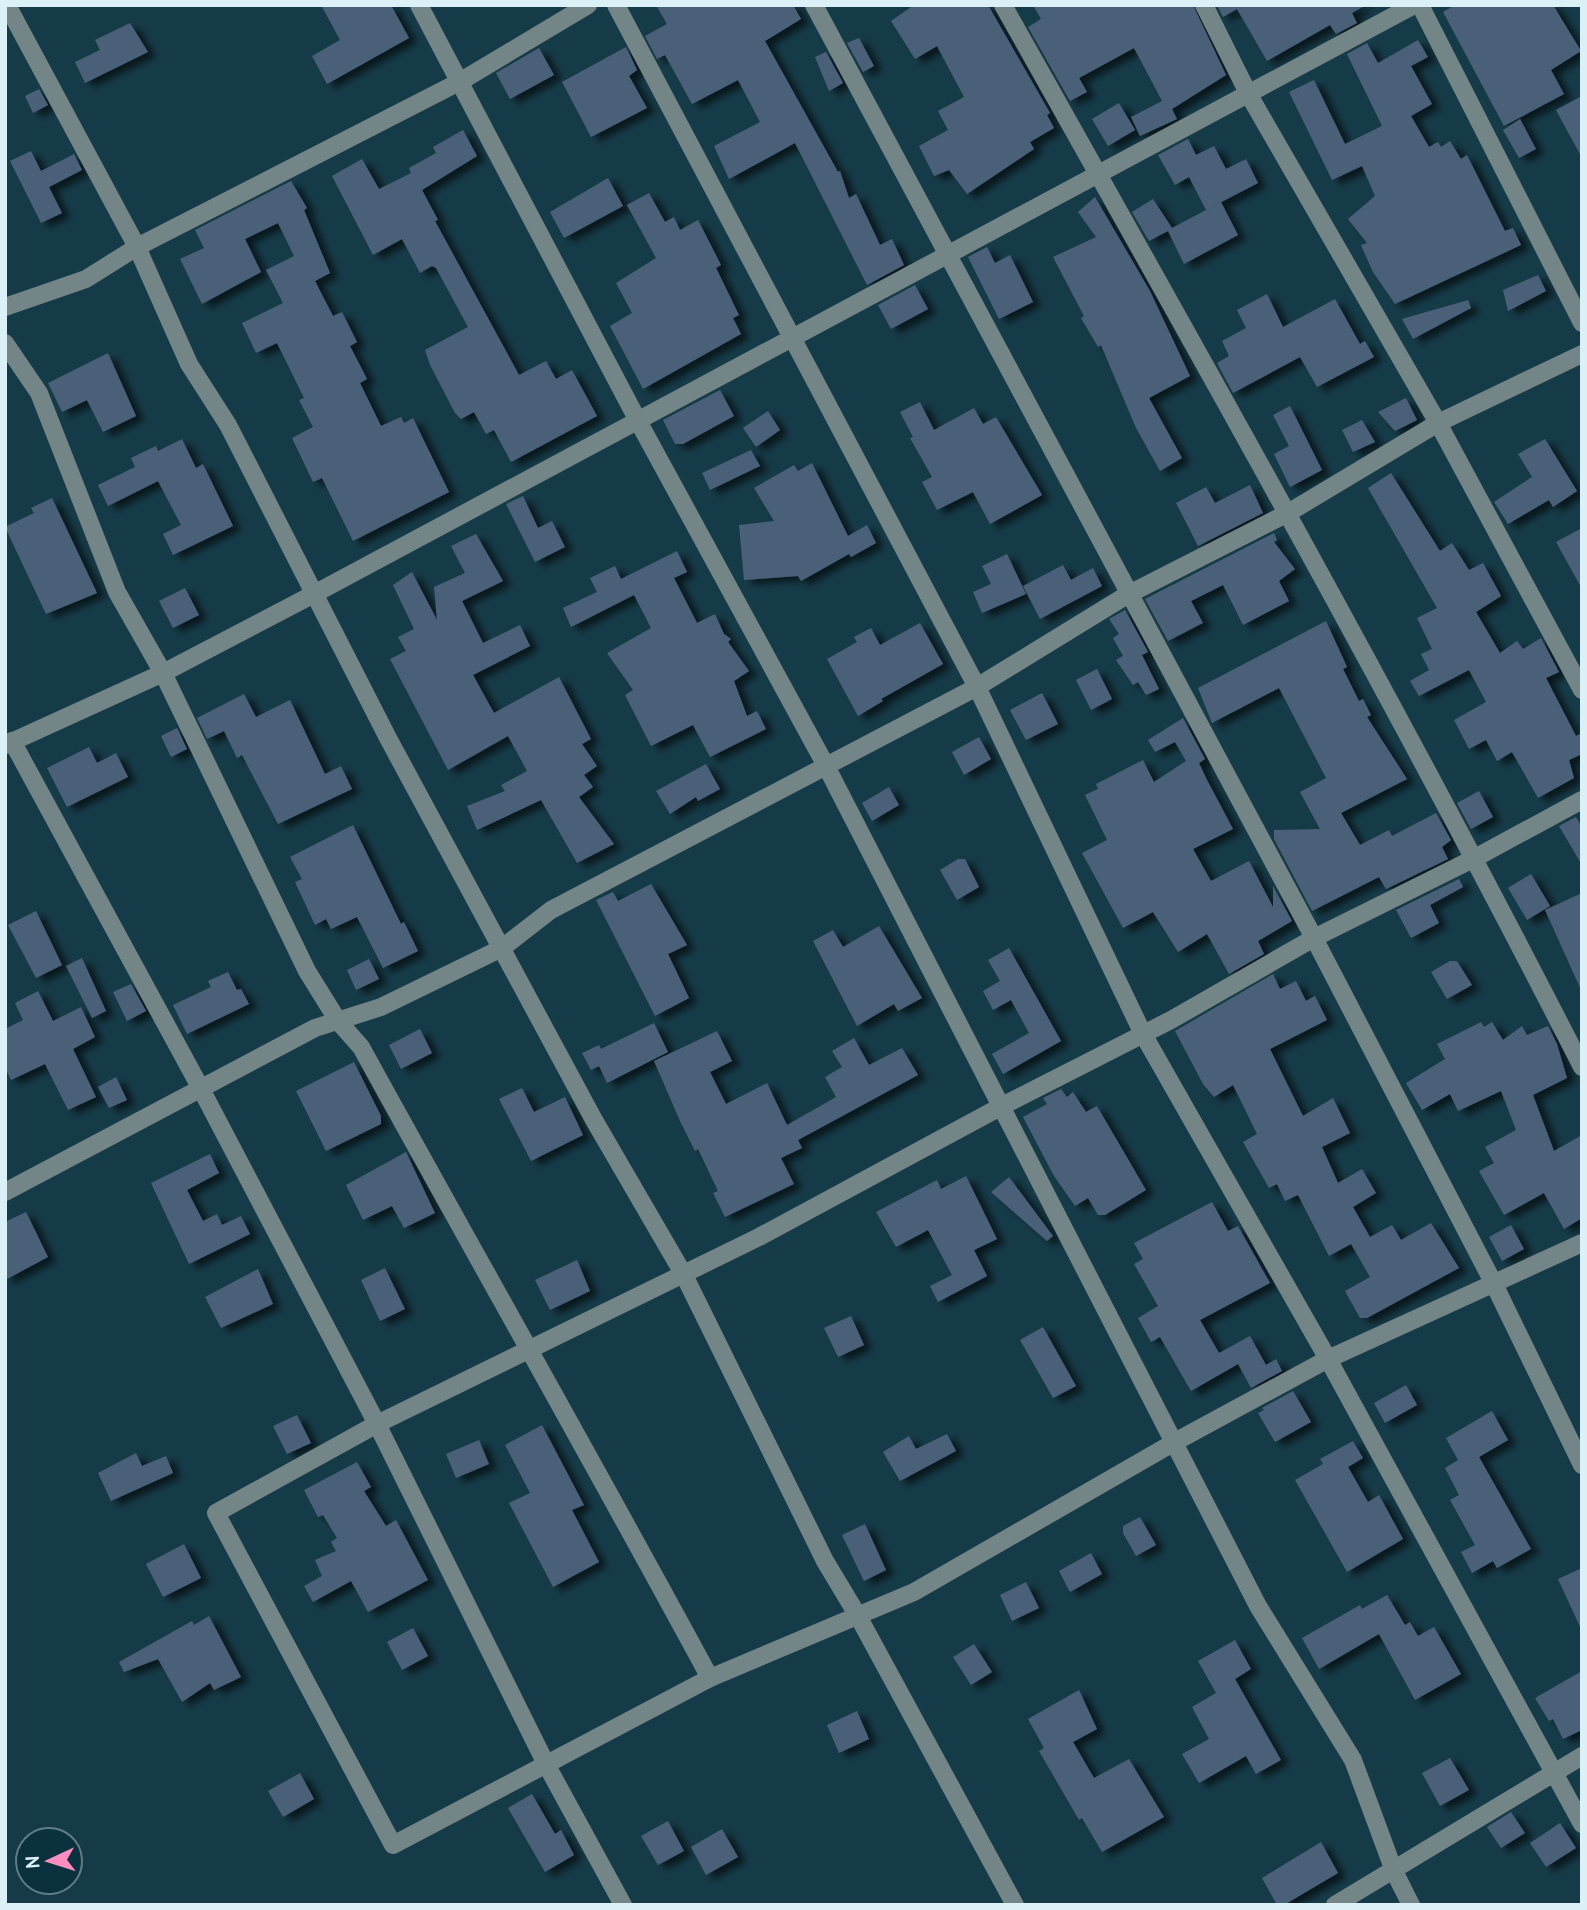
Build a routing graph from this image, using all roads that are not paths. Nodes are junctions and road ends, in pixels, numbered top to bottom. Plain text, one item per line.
1 (7, 5) edge
2 (419, 5) edge
3 (587, 5) edge
4 (616, 5) edge
5 (814, 5) edge
6 (1003, 5) edge
7 (1204, 5) edge
8 (1414, 5) edge
9 (1420, 5) edge
10 (461, 81) junction
11 (1249, 95) junction
12 (1098, 174) junction
13 (137, 247) junction
14 (948, 254) junction
15 (5, 307) edge
16 (1582, 323) edge
17 (791, 340) junction
18 (5, 343) edge
19 (1582, 354) edge
20 (637, 419) junction
21 (1438, 423) junction
22 (1288, 513) junction
23 (314, 594) junction
24 (1128, 595) junction
25 (163, 673) junction
26 (977, 687) junction
27 (1582, 690) edge
28 (8, 743) edge
29 (825, 764) junction
30 (1582, 800) edge
31 (1475, 858) junction
32 (1314, 937) junction
33 (502, 948) junction
34 (338, 1021) junction
35 (1143, 1034) junction
36 (1582, 1067) edge
37 (200, 1087) junction
38 (1002, 1106) junction
39 (5, 1192) edge
40 (1582, 1243) edge
41 (684, 1275) junction
42 (1494, 1284) junction
43 (528, 1351) junction
44 (1328, 1359) junction
45 (377, 1424) junction
46 (1173, 1443) junction
47 (1582, 1465) edge
48 (858, 1616) junction
49 (710, 1678) junction
50 (1582, 1756) edge
51 (546, 1764) junction
52 (1553, 1772) junction
53 (1582, 1825) edge
54 (1394, 1871) junction
55 (622, 1905) edge
56 (1015, 1905) edge
57 (1335, 1905) edge
58 (1411, 1905) edge

1 - 13 street
2 - 10 street
3 - 10 street
4 - 17 street
5 - 14 street
6 - 12 street
7 - 11 street
8 - 11 street
9 - 16 street
10 - 13 street
10 - 20 street
11 - 12 street
11 - 21 street
12 - 14 street
12 - 22 street
13 - 15 street
13 - 23 street
14 - 17 street
14 - 24 street
17 - 20 street
17 - 26 street
18 - 25 street
19 - 21 street
20 - 23 street
20 - 29 street
21 - 22 street
21 - 27 street
22 - 24 street
22 - 31 street
23 - 25 street
23 - 33 street
24 - 26 street
24 - 32 street
25 - 28 street
25 - 34 street
26 - 29 street
26 - 35 street
28 - 37 street
29 - 33 street
29 - 38 street
30 - 31 street
31 - 32 street
31 - 36 street
32 - 35 street
32 - 42 street
33 - 34 street
33 - 41 street
34 - 37 street
34 - 43 street
35 - 38 street
35 - 44 street
37 - 39 street
37 - 45 street
38 - 41 street
38 - 46 street
40 - 42 street
41 - 43 street
41 - 48 street
42 - 44 street
42 - 47 street
43 - 45 street
43 - 49 street
44 - 46 street
44 - 52 street
45 - 51 street
45 - 51 street
46 - 48 street
46 - 54 street
48 - 49 street
48 - 56 street
49 - 51 street
50 - 52 street
51 - 55 street
52 - 53 street
52 - 54 street
54 - 57 street
54 - 58 street

